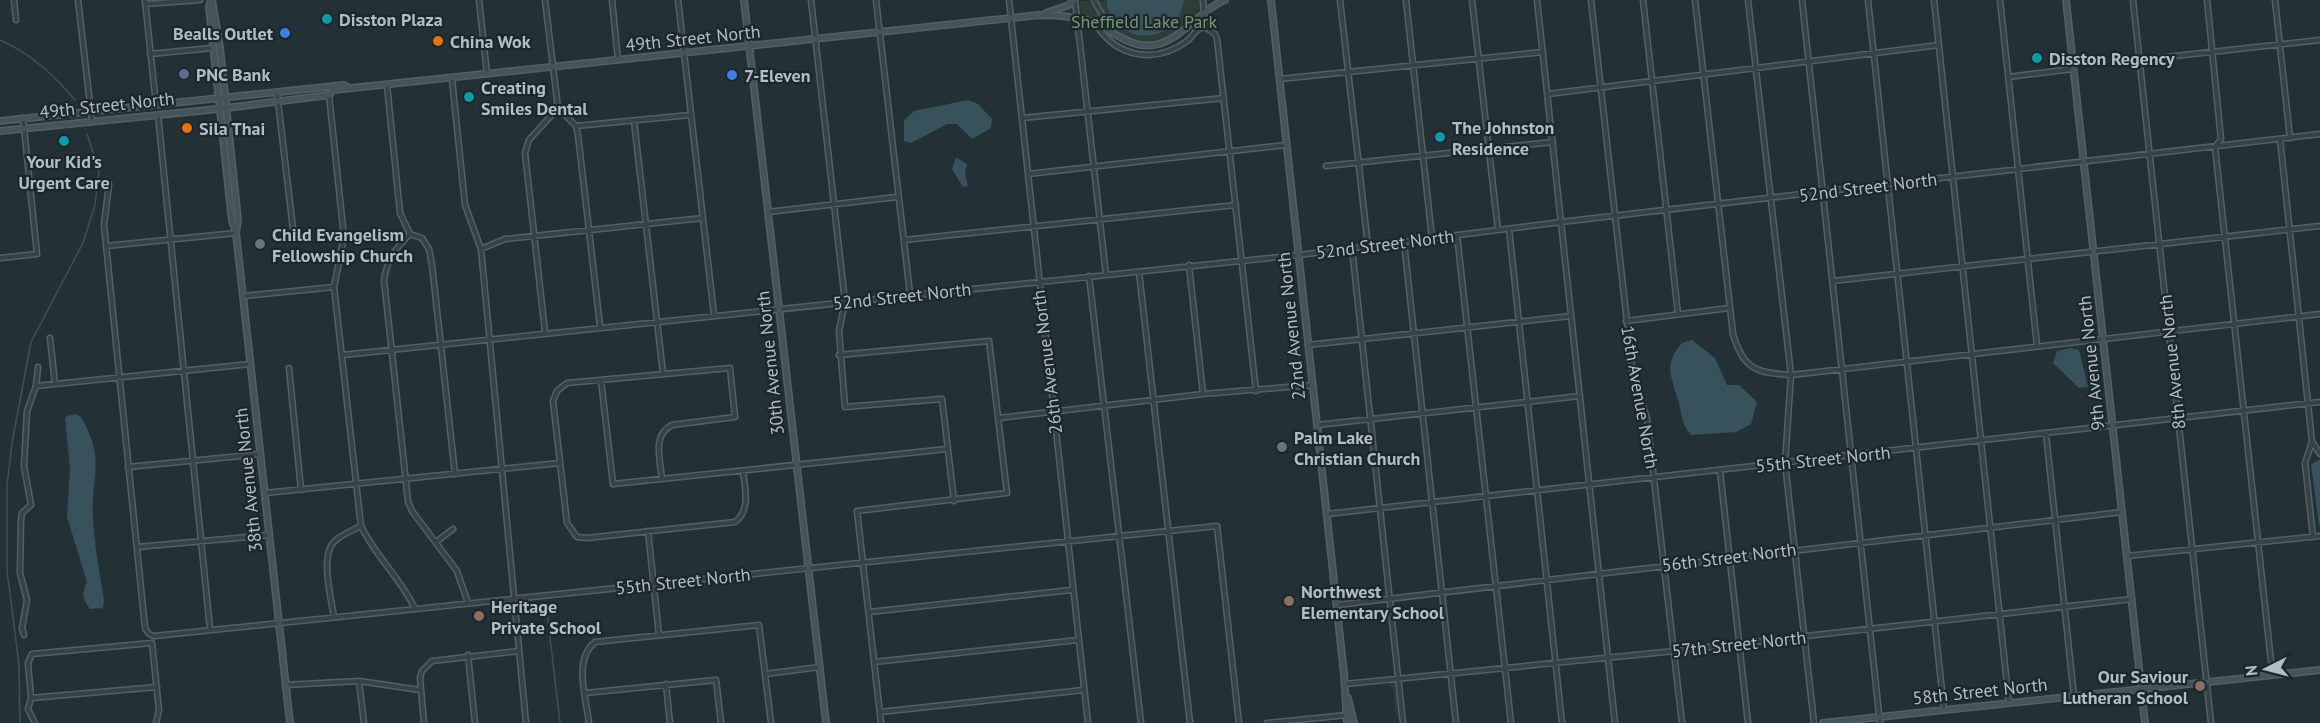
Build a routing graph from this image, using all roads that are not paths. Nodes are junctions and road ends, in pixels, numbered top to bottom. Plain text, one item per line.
1 (14, 0) edge
2 (78, 0) edge
3 (200, 0) edge
4 (212, 0) edge
5 (479, 0) edge
6 (545, 0) edge
7 (612, 0) edge
8 (678, 0) edge
9 (744, 0) edge
10 (811, 0) edge
11 (876, 0) edge
12 (1009, 0) edge
13 (1075, 0) edge
14 (1094, 0) edge
15 (1203, 0) edge
16 (1225, 0) edge
17 (1271, 0) edge
18 (1340, 0) edge
19 (1406, 0) edge
20 (1473, 0) edge
21 (1537, 0) edge
22 (1591, 0) edge
23 (1643, 0) edge
24 (1695, 0) edge
25 (1748, 0) edge
26 (1802, 0) edge
27 (1868, 0) edge
28 (1934, 0) edge
29 (2000, 0) edge
30 (2067, 0) edge
31 (2133, 0) edge
32 (2207, 0) edge
33 (2275, 0) edge
34 (145, 2) edge
35 (1204, 12) junction
36 (1039, 15) junction
37 (1011, 18) junction
38 (1077, 19) junction
39 (1195, 19) junction
40 (16, 20) dead end
41 (1095, 24) junction
42 (1205, 27) junction
43 (1111, 31) junction
44 (881, 32) junction
45 (815, 39) junction
46 (2320, 39) edge
47 (2280, 44) junction
48 (1939, 45) junction
49 (750, 47) junction
50 (212, 48) junction
51 (2212, 51) junction
52 (1543, 52) junction
53 (150, 54) junction
54 (684, 54) junction
55 (1874, 54) junction
56 (1479, 58) junction
57 (618, 60) junction
58 (2139, 60) junction
59 (1809, 62) junction
60 (1413, 65) junction
61 (553, 68) junction
62 (1756, 68) junction
63 (2073, 69) junction
64 (1348, 71) junction
65 (487, 75) junction
66 (1703, 75) junction
67 (2008, 77) junction
68 (452, 79) junction
69 (1280, 79) junction
70 (1653, 81) junction
71 (387, 85) junction
72 (1600, 87) junction
73 (318, 88) junction
74 (351, 89) junction
75 (277, 93) junction
76 (1548, 94) junction
77 (328, 95) junction
78 (225, 98) junction
79 (1224, 98) junction
80 (217, 99) junction
81 (278, 102) junction
82 (156, 105) junction
83 (226, 108) junction
84 (558, 108) junction
85 (218, 109) junction
86 (1087, 111) junction
87 (91, 112) junction
88 (158, 115) junction
89 (690, 115) junction
90 (24, 118) junction
91 (1022, 118) junction
92 (0, 121) edge
93 (92, 121) junction
94 (634, 121) junction
95 (576, 126) junction
96 (25, 128) junction
97 (0, 131) edge
98 (2320, 134) edge
99 (2290, 138) junction
100 (2280, 139) junction
101 (1553, 142) junction
102 (1286, 145) junction
103 (2215, 147) junction
104 (1489, 149) junction
105 (1229, 151) junction
106 (2149, 154) junction
107 (1423, 157) junction
108 (2084, 162) junction
109 (1358, 163) junction
110 (1093, 166) junction
111 (1326, 166) dead end
112 (2018, 170) junction
113 (1028, 174) junction
114 (1953, 177) junction
115 (109, 184) dead end
116 (1889, 186) junction
117 (1823, 193) junction
118 (897, 197) junction
119 (1770, 199) junction
120 (833, 204) junction
121 (1236, 205) junction
122 (1718, 205) junction
123 (1667, 210) junction
124 (768, 212) junction
125 (1615, 216) junction
126 (703, 218) junction
127 (1098, 220) junction
128 (1561, 222) junction
129 (646, 224) junction
130 (2320, 226) edge
131 (1033, 228) junction
132 (293, 229) dead end
133 (1509, 229) junction
134 (590, 230) junction
135 (1498, 230) junction
136 (2289, 230) junction
137 (236, 233) junction
138 (410, 234) junction
139 (1457, 235) junction
140 (534, 236) junction
141 (2224, 237) junction
142 (1432, 238) junction
143 (172, 240) junction
144 (904, 240) junction
145 (1404, 242) junction
146 (2159, 244) junction
147 (106, 246) junction
148 (1368, 246) junction
149 (1352, 248) junction
150 (481, 249) junction
151 (2094, 252) junction
152 (1299, 255) junction
153 (0, 258) edge
154 (2028, 259) junction
155 (1242, 260) junction
156 (1189, 265) junction
157 (1963, 267) junction
158 (1140, 272) junction
159 (1899, 274) junction
160 (1106, 275) junction
161 (1089, 276) junction
162 (1833, 281) junction
163 (1038, 282) junction
164 (334, 287) junction
165 (910, 294) junction
166 (244, 296) junction
167 (845, 302) junction
168 (780, 308) junction
169 (1730, 308) junction
170 (1678, 314) junction
171 (2320, 314) edge
172 (714, 315) junction
173 (1571, 316) junction
174 (2299, 317) junction
175 (657, 321) junction
176 (1519, 321) junction
177 (1626, 321) junction
178 (2234, 325) junction
179 (600, 326) junction
180 (1467, 327) junction
181 (545, 332) junction
182 (2168, 332) junction
183 (1414, 333) junction
184 (50, 338) dead end
185 (490, 339) junction
186 (1362, 339) junction
187 (2103, 339) junction
188 (441, 343) junction
189 (1308, 345) junction
190 (2037, 346) junction
191 (391, 350) junction
192 (1972, 354) junction
193 (342, 355) junction
194 (840, 355) junction
195 (1907, 361) junction
196 (250, 364) junction
197 (38, 367) dead end
198 (288, 368) dead end
199 (1842, 369) junction
200 (185, 370) junction
201 (663, 373) junction
202 (1791, 375) junction
203 (120, 377) junction
204 (601, 380) junction
205 (55, 384) junction
206 (1313, 385) junction
207 (36, 386) junction
208 (1256, 391) junction
209 (1203, 394) junction
210 (1580, 396) junction
211 (1154, 400) junction
212 (1528, 402) junction
213 (2320, 402) edge
214 (2308, 403) junction
215 (1104, 406) junction
216 (1476, 407) junction
217 (1054, 411) junction
218 (2243, 411) junction
219 (1423, 413) junction
220 (999, 418) junction
221 (2178, 418) junction
222 (1370, 419) junction
223 (1317, 425) junction
224 (2112, 425) junction
225 (2046, 434) junction
226 (1981, 441) junction
227 (2312, 442) junction
228 (1917, 448) junction
229 (947, 450) junction
230 (260, 454) junction
231 (2320, 454) edge
232 (1851, 456) junction
233 (193, 462) junction
234 (560, 463) junction
235 (1785, 463) junction
236 (797, 465) junction
237 (128, 467) junction
238 (504, 469) junction
239 (743, 471) junction
240 (1720, 471) junction
241 (455, 474) junction
242 (1655, 478) junction
243 (662, 479) junction
244 (405, 480) junction
245 (356, 485) junction
246 (1590, 485) junction
247 (301, 490) junction
248 (1538, 491) junction
249 (264, 494) junction
250 (1486, 497) junction
251 (954, 501) junction
252 (1433, 503) junction
253 (1380, 509) junction
254 (2122, 512) junction
255 (1326, 514) junction
256 (2056, 519) junction
257 (361, 526) junction
258 (1990, 527) junction
259 (453, 529) dead end
260 (648, 531) junction
261 (1168, 531) junction
262 (269, 535) junction
263 (1925, 535) junction
264 (1119, 536) junction
265 (2320, 536) edge
266 (2313, 537) junction
267 (201, 541) junction
268 (1069, 541) junction
269 (436, 542) junction
270 (1861, 543) junction
271 (2258, 543) junction
272 (137, 547) junction
273 (1795, 549) junction
274 (2193, 550) junction
275 (2126, 556) junction
276 (1730, 557) junction
277 (863, 562) junction
278 (1665, 564) junction
279 (808, 568) junction
280 (1599, 574) junction
281 (1547, 581) junction
282 (654, 584) junction
283 (1496, 587) junction
284 (1072, 590) junction
285 (1442, 593) junction
286 (514, 599) junction
287 (1390, 599) junction
288 (2132, 599) junction
289 (468, 603) junction
290 (1336, 604) junction
291 (2065, 607) junction
292 (415, 609) junction
293 (869, 612) junction
294 (2000, 614) junction
295 (334, 617) junction
296 (1934, 620) junction
297 (278, 623) junction
298 (1870, 629) junction
299 (210, 630) junction
300 (24, 635) dead end
301 (659, 635) junction
302 (1804, 636) junction
303 (1078, 640) junction
304 (1740, 644) junction
305 (519, 651) junction
306 (1675, 651) junction
307 (468, 655) junction
308 (1608, 656) junction
309 (2271, 661) dead end
310 (874, 662) junction
311 (1556, 662) junction
312 (820, 667) junction
313 (1505, 667) junction
314 (2320, 670) edge
315 (1451, 673) junction
316 (765, 674) junction
317 (1398, 679) junction
318 (359, 681) junction
319 (2207, 682) junction
320 (666, 684) junction
321 (1345, 684) junction
322 (285, 685) junction
323 (157, 687) junction
324 (2141, 689) junction
325 (420, 690) junction
326 (1084, 690) junction
327 (585, 693) junction
328 (2074, 696) junction
329 (31, 698) junction
330 (2009, 703) junction
331 (1944, 710) junction
332 (880, 712) junction
333 (1347, 715) junction
334 (1880, 720) edge
335 (35, 723) edge
336 (156, 723) edge
337 (290, 723) edge
338 (364, 723) edge
339 (424, 723) edge
340 (476, 723) edge
341 (526, 723) edge
342 (589, 723) edge
343 (670, 723) edge
344 (721, 723) edge
345 (771, 723) edge
346 (826, 723) edge
347 (881, 723) edge
348 (1088, 723) edge
349 (1141, 723) edge
350 (1190, 723) edge
351 (1239, 723) edge
352 (1267, 723) edge
353 (1347, 723) edge
354 (1354, 723) edge
355 (1403, 723) edge
356 (1456, 723) edge
357 (1511, 723) edge
358 (1562, 723) edge
359 (1615, 723) edge
360 (1682, 723) edge
361 (1748, 723) edge
362 (1814, 723) edge
363 (1823, 723) edge
364 (2145, 723) edge
365 (2211, 723) edge

1 - 40 street
2 - 87 street
3 - 34 street
4 - 50 main road, 38th Avenue North
4 - 78 main road, 38th Avenue North
5 - 65 street
6 - 61 street
7 - 57 street
8 - 54 street
9 - 49 main road, 30th Avenue North
10 - 45 street
11 - 44 street
12 - 37 street, 26th Avenue North
13 - 36 main road, 49th Street North
13 - 38 street
14 - 43 street
15 - 35 street
16 - 35 main road, 49th Street North
17 - 69 main road, 22nd Avenue North
18 - 64 street
19 - 60 street
20 - 56 street
21 - 52 street
22 - 72 street, 16th Avenue North
23 - 70 street
24 - 66 street
25 - 62 street
26 - 59 street
27 - 55 street
28 - 48 street
29 - 67 street
30 - 63 main road, 9th Avenue North
31 - 58 street, 8th Avenue North
32 - 51 street
33 - 47 street
34 - 53 street
35 - 39 main road, 49th Street North
35 - 42 street
36 - 37 main road, 49th Street North
36 - 38 main road, 49th Street North
37 - 44 main road, 49th Street North
37 - 91 street, 26th Avenue North
38 - 41 main road, 49th Street North
38 - 86 street
39 - 42 street
39 - 43 main road, 49th Street North
41 - 42 street
41 - 43 main road, 49th Street North
42 - 79 street
44 - 45 main road, 49th Street North
44 - 118 street
45 - 49 main road, 49th Street North
45 - 120 street
46 - 47 street
47 - 51 street
47 - 99 street
48 - 55 street
48 - 114 street
49 - 54 main road, 49th Street North
49 - 124 main road, 30th Avenue North
50 - 53 street
50 - 80 main road, 38th Avenue North
51 - 58 street
51 - 103 street
52 - 56 street
52 - 76 street
53 - 82 street
54 - 57 main road, 49th Street North
54 - 89 street
55 - 59 street
55 - 116 street
56 - 60 street
56 - 104 street
57 - 61 main road, 49th Street North
58 - 106 street, 8th Avenue North
59 - 62 street
59 - 117 street
60 - 64 street
60 - 107 street
61 - 65 main road, 49th Street North
61 - 84 street
62 - 66 street
62 - 119 street
63 - 67 street
63 - 108 main road, 9th Avenue North
64 - 69 street
64 - 109 street
65 - 68 main road, 49th Street North
66 - 70 street
66 - 122 street
67 - 112 street
68 - 71 main road, 49th Street North
68 - 150 street
69 - 102 main road, 22nd Avenue North
70 - 72 street
70 - 123 street
71 - 74 main road, 49th Street North
71 - 138 street
72 - 76 street
72 - 125 street, 16th Avenue North
73 - 74 main road, 49th Street North
73 - 75 main road, 49th Street North
73 - 77 main road
74 - 77 main road, 49th Street North
75 - 78 main road, 49th Street North
75 - 81 street
76 - 101 street
77 - 81 main road, 49th Street North
77 - 164 street
78 - 80 main road, 49th Street North
78 - 83 main road, 38th Avenue North
79 - 86 street
79 - 105 street
80 - 82 main road, 49th Street North
80 - 85 main road, 38th Avenue North
81 - 83 main road, 49th Street North
81 - 132 street
82 - 87 main road, 49th Street North
83 - 85 main road, 49th Street North
83 - 137 main road, 38th Avenue North
84 - 95 street
84 - 140 street
85 - 88 main road, 49th Street North
85 - 137 main road, 38th Avenue North
86 - 91 street
86 - 110 street
87 - 90 main road, 49th Street North
87 - 93 street
88 - 93 main road, 49th Street North
88 - 143 street
89 - 94 street
89 - 126 street
90 - 92 main road, 49th Street North
90 - 96 street
91 - 113 street, 26th Avenue North
93 - 96 main road, 49th Street North
94 - 95 street
94 - 129 street
95 - 134 street
96 - 97 main road, 49th Street North
96 - 153 street
98 - 99 street, 52nd Street North
99 - 100 street, 52nd Street North
100 - 103 street, 52nd Street North
100 - 136 street
101 - 104 street
101 - 128 street
102 - 105 street
102 - 152 main road, 22nd Avenue North
103 - 106 street, 52nd Street North
103 - 141 street
104 - 107 street
104 - 135 street
105 - 110 street
105 - 121 street
106 - 108 street, 52nd Street North
106 - 146 street, 8th Avenue North
107 - 109 street
107 - 142 street
108 - 112 street, 52nd Street North
108 - 151 main road, 9th Avenue North
109 - 111 street
109 - 148 street
110 - 113 street
110 - 127 street
112 - 114 street, 52nd Street North
112 - 154 street
113 - 131 street, 26th Avenue North
114 - 116 street, 52nd Street North
114 - 157 street
115 - 147 street
116 - 117 street, 52nd Street North
116 - 159 street
117 - 119 street, 52nd Street North
117 - 162 street
118 - 120 street
118 - 144 street
119 - 122 street, 52nd Street North
119 - 202 street
120 - 124 street
120 - 167 street
121 - 127 street
121 - 155 street
122 - 123 street, 52nd Street North
122 - 169 street
123 - 125 street, 52nd Street North
123 - 170 street
124 - 168 main road, 30th Avenue North
125 - 128 street, 52nd Street North
125 - 177 street, 16th Avenue North
126 - 129 street
126 - 172 street
127 - 131 street
127 - 160 street
128 - 133 street, 52nd Street North
128 - 173 street
129 - 134 street
129 - 175 street
130 - 136 street
131 - 144 street
131 - 163 street, 26th Avenue North
133 - 135 street, 52nd Street North
133 - 176 street
134 - 140 street
134 - 179 street
135 - 139 street, 52nd Street North
136 - 141 street
136 - 174 street
137 - 143 street
137 - 166 main road, 38th Avenue North
138 - 188 street
138 - 191 street
139 - 142 street, 52nd Street North
139 - 180 street
140 - 150 street
140 - 181 street
141 - 146 street
141 - 178 street
142 - 145 street, 52nd Street North
143 - 147 street
143 - 200 street
144 - 165 street
145 - 148 street, 52nd Street North
145 - 183 street
146 - 151 street
146 - 182 street, 8th Avenue North
147 - 203 street
148 - 149 street, 52nd Street North
149 - 152 street, 52nd Street North
149 - 186 street
150 - 185 street
151 - 154 street
151 - 187 main road, 9th Avenue North
152 - 155 street, 52nd Street North
152 - 189 main road, 22nd Avenue North
154 - 157 street
154 - 190 street
155 - 156 street, 52nd Street North
155 - 208 street
156 - 158 street, 52nd Street North
156 - 209 street
157 - 159 street
157 - 192 street
158 - 160 street, 52nd Street North
158 - 211 street
159 - 162 street
159 - 195 street
160 - 161 street, 52nd Street North
161 - 163 street, 52nd Street North
161 - 215 street
162 - 199 street
163 - 165 street, 52nd Street North
163 - 217 street, 26th Avenue North
164 - 166 street
164 - 193 street
165 - 167 street, 52nd Street North
166 - 196 main road, 38th Avenue North
167 - 168 street, 52nd Street North
167 - 194 street
168 - 172 street, 52nd Street North
168 - 236 main road, 30th Avenue North
169 - 170 street
169 - 202 street
170 - 177 street
171 - 174 street
172 - 175 street, 52nd Street North
173 - 176 street
173 - 210 street
174 - 178 street
174 - 214 street
175 - 179 street, 52nd Street North
175 - 201 street
176 - 180 street
176 - 212 street
177 - 242 street, 16th Avenue North
178 - 182 street
178 - 218 street
179 - 181 street, 52nd Street North
180 - 183 street
180 - 216 street
181 - 185 street, 52nd Street North
182 - 187 street
182 - 221 street, 8th Avenue North
183 - 186 street
183 - 219 street
184 - 205 street
185 - 188 street, 52nd Street North
185 - 238 street
186 - 189 street
186 - 222 street
187 - 190 street
187 - 224 main road, 9th Avenue North
188 - 191 street, 52nd Street North
188 - 241 street
189 - 206 main road, 22nd Avenue North
190 - 192 street
191 - 193 street, 52nd Street North
191 - 244 street
192 - 195 street
192 - 226 street
193 - 245 street
194 - 220 street
194 - 229 street
195 - 199 street
195 - 228 street
196 - 200 street
196 - 230 main road, 38th Avenue North
197 - 207 street
198 - 247 street
199 - 202 street
199 - 232 street
200 - 203 street
200 - 233 street
201 - 204 street
201 - 243 street
202 - 235 street
203 - 205 street
203 - 237 street
204 - 234 street
204 - 243 street
205 - 207 street
206 - 208 street
206 - 223 main road, 22nd Avenue North
207 - 300 street
208 - 209 street
209 - 211 street
210 - 212 street
210 - 246 street
211 - 215 street
211 - 261 street
212 - 216 street
212 - 248 street
213 - 214 street, 55th Street North
214 - 218 street, 55th Street North
214 - 227 street
215 - 217 street
215 - 264 street
216 - 219 street
216 - 250 street
217 - 220 street
217 - 268 street, 26th Avenue North
218 - 221 street, 55th Street North
218 - 271 street
219 - 222 street
219 - 252 street
220 - 251 street
221 - 224 street, 55th Street North
221 - 274 street, 8th Avenue North
222 - 223 street
222 - 253 street
223 - 255 main road, 22nd Avenue North
224 - 225 street, 55th Street North
224 - 254 main road, 9th Avenue North
225 - 226 street, 55th Street North
225 - 256 street
226 - 228 street, 55th Street North
226 - 258 street
227 - 231 street
227 - 266 street
228 - 232 street, 55th Street North
228 - 263 street
229 - 236 street
229 - 251 street
230 - 233 street
230 - 249 main road, 38th Avenue North
232 - 235 street, 55th Street North
232 - 270 street
233 - 237 street
233 - 267 street
234 - 238 street
234 - 260 street
235 - 240 street, 55th Street North
235 - 273 street
236 - 239 street
236 - 279 main road, 30th Avenue North
237 - 272 street
238 - 241 street
238 - 286 street
239 - 243 street
239 - 260 street
240 - 242 street, 55th Street North
240 - 276 street
241 - 244 street
242 - 246 street, 55th Street North
242 - 278 street, 16th Avenue North
244 - 245 street
244 - 269 street
245 - 247 street
245 - 257 street
246 - 248 street, 55th Street North
246 - 280 street
247 - 249 street
248 - 250 street, 55th Street North
248 - 281 street
249 - 262 main road, 38th Avenue North
250 - 252 street, 55th Street North
250 - 283 street
251 - 277 street
252 - 253 street, 55th Street North
252 - 285 street
253 - 255 street, 55th Street North
253 - 287 street
254 - 256 street, 56th Street North
254 - 275 main road, 9th Avenue North
255 - 290 main road, 22nd Avenue North
256 - 258 street, 56th Street North
256 - 291 street
257 - 292 street
257 - 295 street
258 - 263 street, 56th Street North
258 - 294 street
259 - 269 street
260 - 282 street
261 - 264 street, 55th Street North
261 - 350 street
261 - 351 street, 55th Street North
262 - 267 street
262 - 297 main road, 38th Avenue North
263 - 270 street, 56th Street North
263 - 296 street
264 - 268 street, 55th Street North
264 - 349 street
265 - 266 street
266 - 271 street
267 - 272 street
267 - 299 street
268 - 277 street, 55th Street North
268 - 284 street, 26th Avenue North
269 - 289 street
270 - 273 street, 56th Street North
270 - 298 street
271 - 274 street
271 - 309 street
272 - 299 street, 55th Street North
273 - 276 street, 56th Street North
273 - 302 street
274 - 275 street
274 - 319 street, 8th Avenue North
275 - 288 main road, 9th Avenue North
276 - 278 street, 56th Street North
276 - 304 street
277 - 279 street, 55th Street North
277 - 293 street
278 - 280 street, 56th Street North
278 - 306 street, 16th Avenue North
279 - 282 street, 55th Street North
279 - 312 main road, 30th Avenue North
280 - 281 street, 56th Street North
280 - 308 street
281 - 283 street, 56th Street North
281 - 311 street
282 - 286 street, 55th Street North
282 - 301 street
283 - 285 street, 56th Street North
283 - 313 street
284 - 293 street
284 - 303 street, 26th Avenue North
285 - 287 street, 56th Street North
285 - 315 street
286 - 289 street, 55th Street North
286 - 305 street
287 - 290 street, 56th Street North
287 - 317 street
288 - 291 street, 57th Street North
288 - 324 main road, 9th Avenue North
289 - 292 street, 55th Street North
290 - 321 main road, 22nd Avenue North
291 - 294 street, 57th Street North
291 - 328 street
292 - 295 street, 55th Street North
293 - 310 street
294 - 296 street, 57th Street North
294 - 330 street
295 - 297 street, 55th Street North
296 - 298 street, 57th Street North
296 - 331 street
297 - 299 street, 55th Street North
297 - 322 main road, 38th Avenue North
298 - 302 street, 57th Street North
298 - 334 street
301 - 316 street
301 - 327 street
302 - 304 street, 57th Street North
302 - 362 street
303 - 310 street
303 - 326 street, 26th Avenue North
304 - 306 street, 57th Street North
304 - 361 street
305 - 307 street
305 - 341 street
306 - 308 street, 57th Street North
306 - 360 street, 16th Avenue North
307 - 325 street
307 - 340 street
308 - 311 street, 57th Street North
308 - 359 street
310 - 332 street
311 - 313 street, 57th Street North
311 - 358 street
312 - 316 street
312 - 346 main road, 30th Avenue North
313 - 315 street, 57th Street North
313 - 357 street
314 - 319 main road, 58th Street North
315 - 317 street, 57th Street North
315 - 356 street
316 - 345 street
317 - 321 street, 57th Street North
317 - 355 street
318 - 322 street
318 - 325 street
318 - 338 street
319 - 324 main road, 58th Street North
319 - 365 street, 8th Avenue North
320 - 327 street
320 - 343 street
320 - 344 street
321 - 333 main road, 22nd Avenue North
321 - 354 main road, 22nd Avenue North
322 - 337 main road, 38th Avenue North
323 - 329 street
323 - 329 street
323 - 336 street
324 - 328 main road, 58th Street North
324 - 364 main road, 9th Avenue North
325 - 339 street
326 - 332 street
326 - 348 street, 26th Avenue North
327 - 342 street
328 - 330 main road, 58th Street North
329 - 335 street
330 - 331 main road, 58th Street North
331 - 334 main road, 58th Street North
332 - 347 street
333 - 352 street
333 - 353 main road, 22nd Avenue North
334 - 363 main road, 58th Street North

